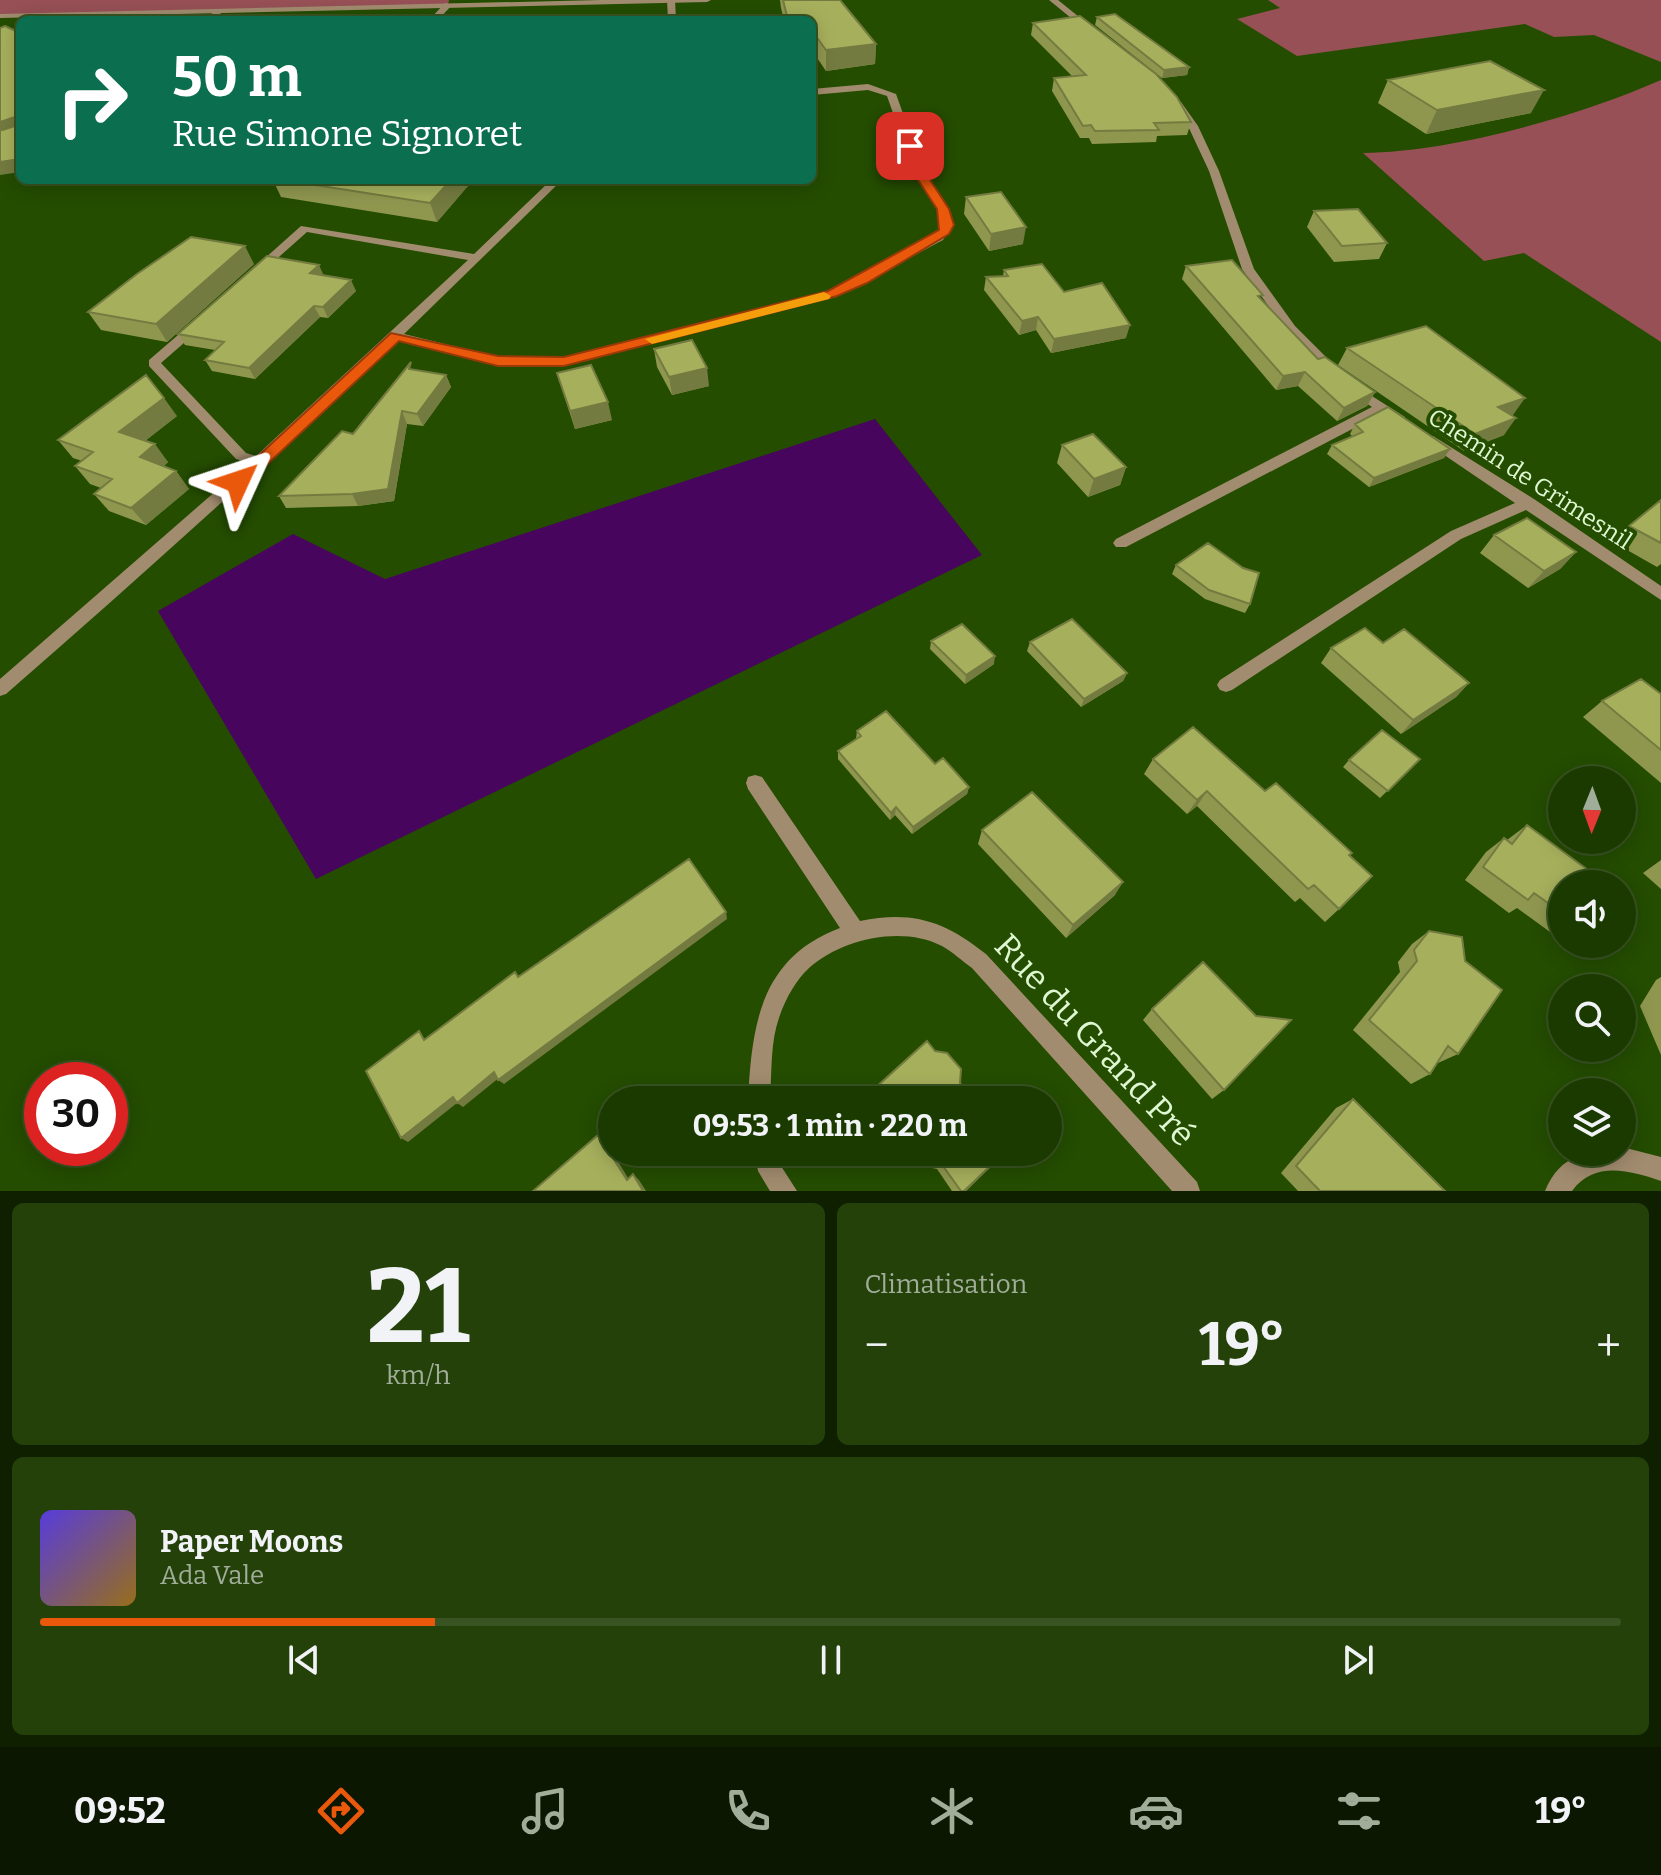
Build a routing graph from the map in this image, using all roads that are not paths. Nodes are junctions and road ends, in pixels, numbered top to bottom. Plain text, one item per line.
1 (707, 0) edge
2 (1053, 0) edge
3 (671, 1) edge
4 (448, 5) junction
5 (234, 16) edge
6 (437, 16) edge
7 (1103, 39) edge
8 (816, 92) edge
9 (1166, 92) edge
10 (553, 184) edge
11 (478, 258) junction
12 (247, 280) edge
13 (212, 311) edge
14 (396, 336) junction
15 (1381, 408) junction
16 (1408, 425) edge
17 (1422, 433) edge
18 (260, 462) junction
19 (1529, 503) junction
20 (1121, 543) dead end
21 (1661, 594) edge
22 (1226, 685) dead end
23 (0, 689) edge
24 (755, 783) dead end
25 (855, 932) junction
26 (761, 1086) edge
27 (1661, 1169) edge
28 (1188, 1191) edge
29 (1557, 1191) edge

1 - 3 street
2 - 7 street
3 - 4 street
4 - 5 street
4 - 6 street
8 - 14 street
9 - 15 street, Chemin de Grimesnil
10 - 11 street
11 - 12 street
11 - 14 street
13 - 18 street
14 - 18 street
15 - 16 street, Chemin de Grimesnil
15 - 20 street
17 - 19 street, Chemin de Grimesnil
18 - 23 street
19 - 21 street, Chemin de Grimesnil
19 - 22 street
24 - 25 street
25 - 26 street, Rue du Grand Pré
25 - 28 street, Rue du Grand Pré
27 - 29 street

